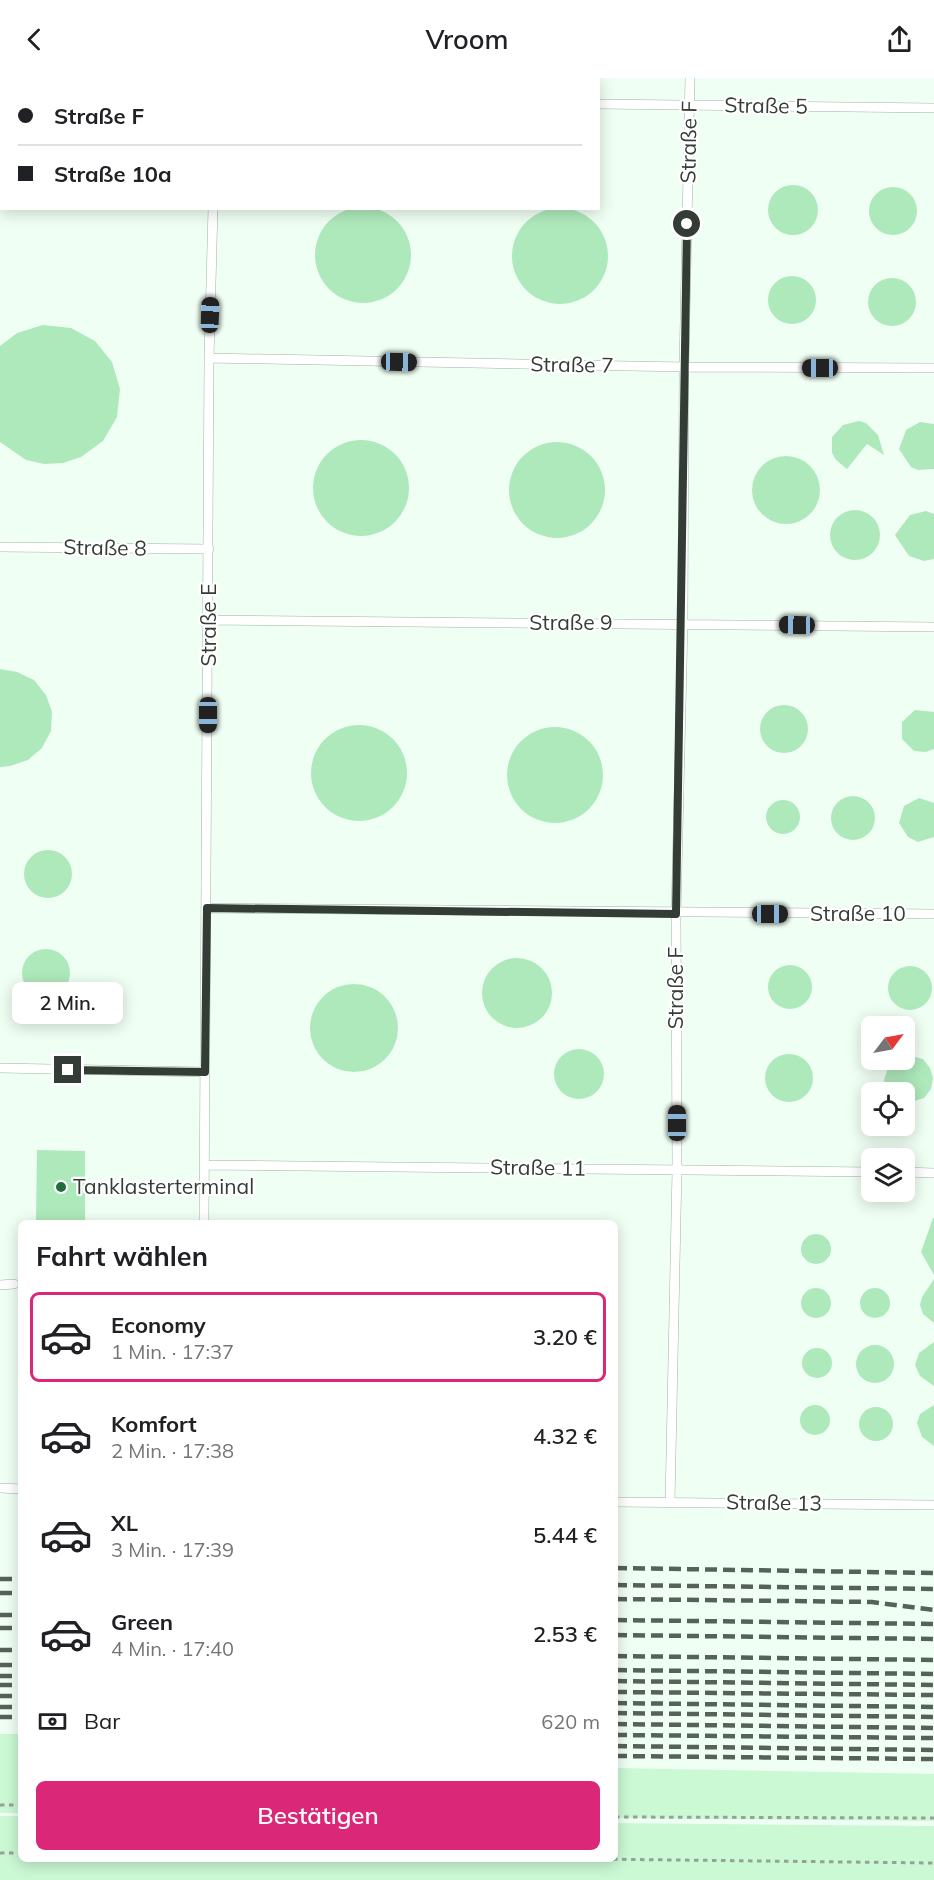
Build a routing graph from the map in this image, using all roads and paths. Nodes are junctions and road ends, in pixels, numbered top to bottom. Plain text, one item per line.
1 (690, 78) edge
2 (600, 104) edge
3 (690, 105) junction
4 (934, 108) edge
5 (213, 210) edge
6 (209, 358) junction
7 (684, 367) junction
8 (934, 368) edge
9 (0, 547) edge
10 (209, 549) junction
11 (208, 620) junction
12 (683, 623) junction
13 (934, 627) edge
14 (207, 908) junction
15 (676, 914) junction
16 (934, 914) edge
17 (0, 1068) edge
18 (205, 1072) junction
19 (205, 1165) junction
20 (677, 1170) junction
21 (861, 1172) edge
22 (915, 1172) edge
23 (934, 1173) edge
24 (204, 1220) edge
25 (14, 1284) dead end
26 (0, 1285) edge
27 (0, 1488) edge
28 (18, 1489) edge
29 (618, 1502) edge
30 (670, 1502) junction
31 (934, 1505) edge
32 (0, 1805) edge
33 (18, 1805) edge
34 (618, 1817) edge
35 (934, 1818) edge
36 (0, 1853) edge
37 (18, 1853) edge
38 (618, 1859) edge
39 (934, 1863) edge

1 - 3 lane, Straße F
2 - 3 lane, Straße 5
3 - 4 lane, Straße 5
3 - 7 lane, Straße F
5 - 6 lane, Straße E
6 - 7 lane, Straße 7
6 - 10 lane, Straße E
7 - 8 lane, Straße 7
7 - 12 lane, Straße F
9 - 10 lane, Straße 8
10 - 11 lane, Straße E
11 - 12 lane, Straße 9
11 - 14 lane, Straße E
12 - 13 lane, Straße 9
12 - 15 lane, Straße F
14 - 15 lane, Straße 10
14 - 18 lane, Straße E
15 - 16 lane, Straße 10
15 - 20 lane, Straße F
17 - 18 lane
18 - 19 lane, Straße E
19 - 20 lane, Straße 11
19 - 24 lane, Straße E
20 - 21 lane, Straße 11
20 - 30 lane, Straße F
22 - 23 lane
25 - 26 lane
27 - 28 lane
29 - 30 lane, Straße 13
30 - 31 lane, Straße 13
32 - 33 path
34 - 35 path
36 - 37 path
38 - 39 path

